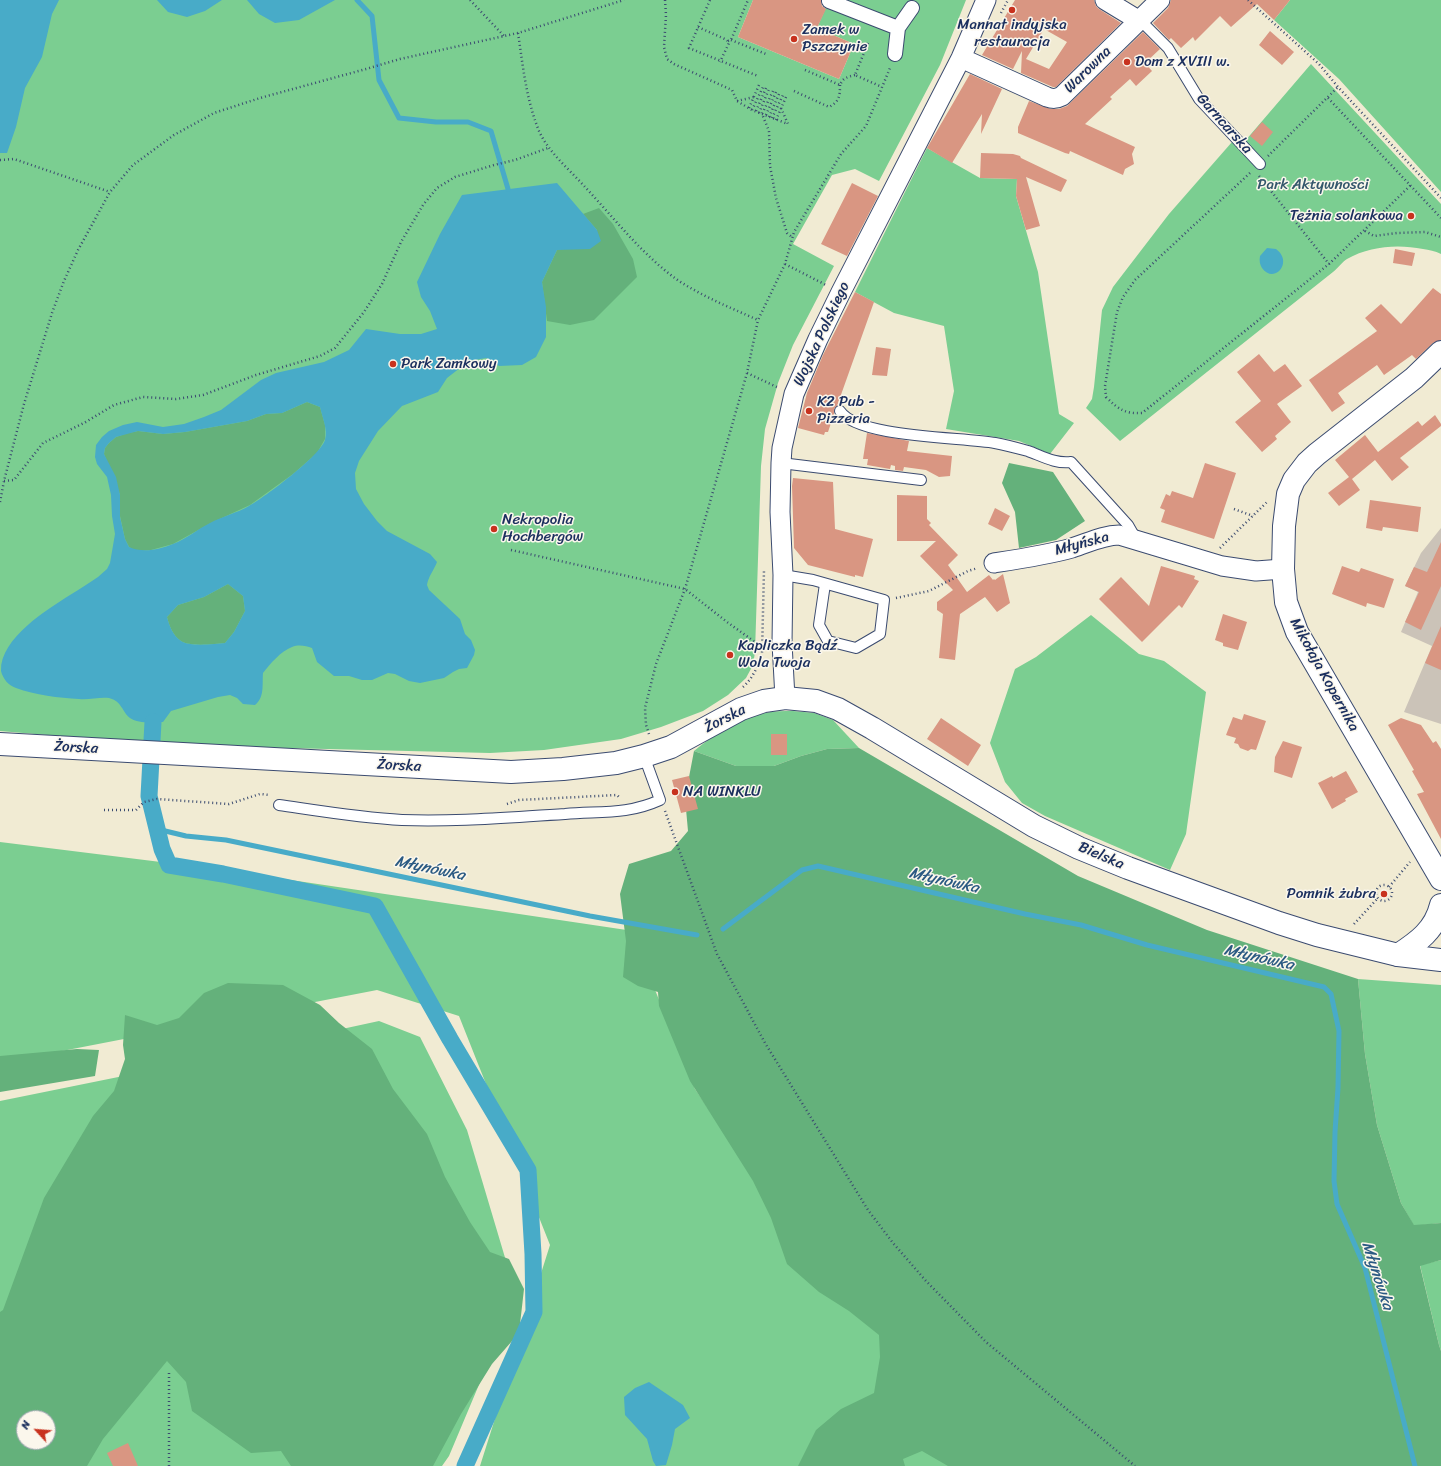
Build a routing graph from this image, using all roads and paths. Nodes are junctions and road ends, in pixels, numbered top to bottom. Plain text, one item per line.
1 (470, 0) edge
2 (624, 0) edge
3 (665, 0) edge
4 (710, 0) edge
5 (748, 0) edge
6 (986, 0) edge
7 (1105, 0) edge
8 (1160, 0) edge
9 (1248, 0) edge
10 (829, 1) edge
11 (912, 8) dead end
12 (1138, 20) junction
13 (698, 27) junction
14 (898, 28) junction
15 (518, 33) junction
16 (504, 37) junction
17 (732, 40) junction
18 (728, 41) junction
19 (868, 43) dead end
20 (766, 54) dead end
21 (895, 54) joint
22 (961, 58) junction
23 (720, 62) junction
24 (805, 70) dead end
25 (855, 75) junction
26 (758, 76) dead end
27 (759, 85) dead end
28 (840, 85) junction
29 (882, 86) junction
30 (1338, 87) junction
31 (794, 91) dead end
32 (754, 96) junction
33 (1328, 98) junction
34 (737, 101) junction
35 (749, 108) junction
36 (781, 108) junction
37 (754, 110) junction
38 (762, 114) junction
39 (771, 118) junction
40 (776, 120) junction
41 (548, 148) junction
42 (0, 160) edge
43 (1257, 167) junction
44 (1411, 185) junction
45 (110, 192) junction
46 (1441, 198) edge
47 (1441, 218) edge
48 (1365, 231) junction
49 (1441, 237) edge
50 (793, 238) junction
51 (785, 264) junction
52 (1329, 264) junction
53 (831, 287) dead end
54 (758, 320) junction
55 (1441, 352) edge
56 (747, 373) junction
57 (781, 389) dead end
58 (840, 411) dead end
59 (781, 463) junction
60 (4, 480) junction
61 (921, 480) dead end
62 (1273, 497) dead end
63 (0, 502) edge
64 (1234, 509) dead end
65 (1253, 516) junction
66 (1136, 540) junction
67 (511, 550) dead end
68 (1207, 561) junction
69 (994, 563) joint
70 (764, 565) dead end
71 (1282, 569) junction
72 (783, 575) junction
73 (825, 584) junction
74 (685, 589) junction
75 (884, 600) junction
76 (762, 647) junction
77 (741, 688) dead end
78 (785, 698) junction
79 (650, 735) dead end
80 (0, 744) edge
81 (644, 756) junction
82 (660, 800) junction
83 (277, 801) joint
84 (623, 801) dead end
85 (506, 804) dead end
86 (104, 810) dead end
87 (1413, 859) dead end
88 (1441, 878) edge
89 (1389, 887) junction
90 (1378, 898) junction
91 (1441, 905) edge
92 (1354, 925) dead end
93 (1398, 955) junction
94 (1441, 960) edge
95 (169, 1372) dead end
96 (169, 1466) edge
97 (1135, 1466) edge

1 - 16 path
2 - 15 path
3 - 34 path
4 - 13 path
5 - 17 path
6 - 22 street, Wojska Polskiego
7 - 12 street, Garncarska
8 - 12 street, Warowna
9 - 30 path
10 - 14 street
11 - 14 street
12 - 22 street, Warowna
12 - 43 lane, Garncarska
13 - 18 path
13 - 23 path
14 - 21 street
15 - 16 path
15 - 41 path
16 - 45 path
17 - 18 path
17 - 20 path
18 - 23 path
19 - 25 path
21 - 29 path
22 - 59 street, Wojska Polskiego
23 - 26 path
24 - 28 path
25 - 28 path
25 - 29 path
27 - 32 path
28 - 31 path
29 - 50 path
30 - 33 path
30 - 46 path
32 - 34 path
32 - 35 path
33 - 43 path
33 - 44 path
34 - 35 path
35 - 37 path
36 - 39 path
36 - 40 path
36 - 40 path
37 - 38 path
37 - 38 path
38 - 39 path
38 - 39 path
38 - 50 path
39 - 40 path
41 - 54 path
41 - 60 path
42 - 45 path
43 - 52 path
43 - 52 path
44 - 47 path
44 - 48 path
45 - 60 path
48 - 49 path
48 - 52 path
50 - 51 path
51 - 53 path
51 - 54 path
54 - 56 path
55 - 71 main road, Mikołaja Kopernika
56 - 57 path
56 - 74 path
58 - 66 lane
59 - 61 lane
59 - 72 street, Wojska Polskiego
60 - 63 path
62 - 65 path
64 - 65 path
65 - 68 path
66 - 68 street, Młyńska
66 - 69 street, Młyńska
67 - 74 path
68 - 71 street, Młyńska
69 - 75 path
70 - 76 path
71 - 88 main road, Mikołaja Kopernika
72 - 73 lane
72 - 78 street, Wojska Polskiego
73 - 75 lane
73 - 75 lane
74 - 76 path
74 - 79 path
76 - 77 path
78 - 81 main road, Żorska
78 - 93 main road, Bielska
80 - 81 main road, Żorska
81 - 82 lane
82 - 83 lane
82 - 97 path
83 - 86 path
84 - 85 path
87 - 89 path
89 - 90 path
89 - 90 path
90 - 92 path
91 - 93 main road
93 - 94 main road, Bielska
95 - 96 path

